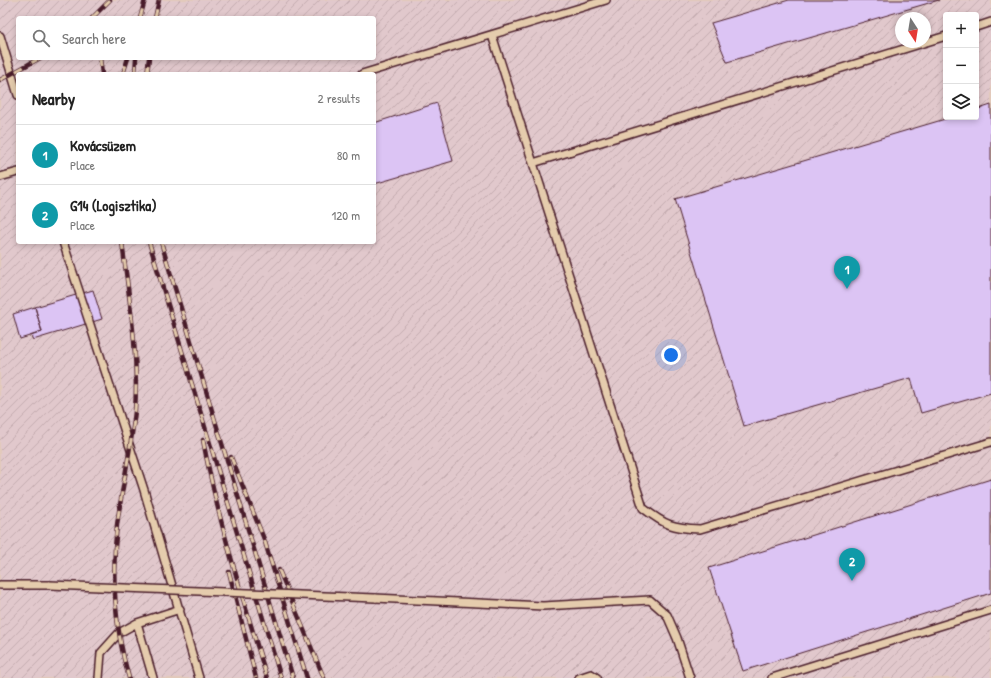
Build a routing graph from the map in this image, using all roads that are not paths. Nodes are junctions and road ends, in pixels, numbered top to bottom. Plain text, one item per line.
1 (606, 0) edge
2 (991, 22) edge
3 (979, 26) edge
4 (492, 35) junction
5 (0, 36) edge
6 (943, 37) edge
7 (369, 72) edge
8 (16, 88) edge
9 (533, 163) junction
10 (16, 173) edge
11 (0, 177) edge
12 (64, 244) edge
13 (991, 442) edge
14 (0, 585) edge
15 (180, 609) junction
16 (991, 610) edge
17 (137, 623) junction
18 (99, 678) edge
19 (152, 678) edge
20 (199, 678) edge
21 (579, 678) edge
22 (597, 678) edge
23 (690, 678) edge
24 (772, 678) edge

1 - 4 lane
2 - 3 lane
4 - 7 lane
4 - 9 lane
5 - 8 lane
6 - 9 lane
9 - 13 lane
10 - 11 lane
12 - 15 lane
14 - 23 lane, bridge
15 - 17 lane
15 - 20 lane
16 - 24 lane
17 - 18 lane
17 - 19 lane
21 - 22 lane

